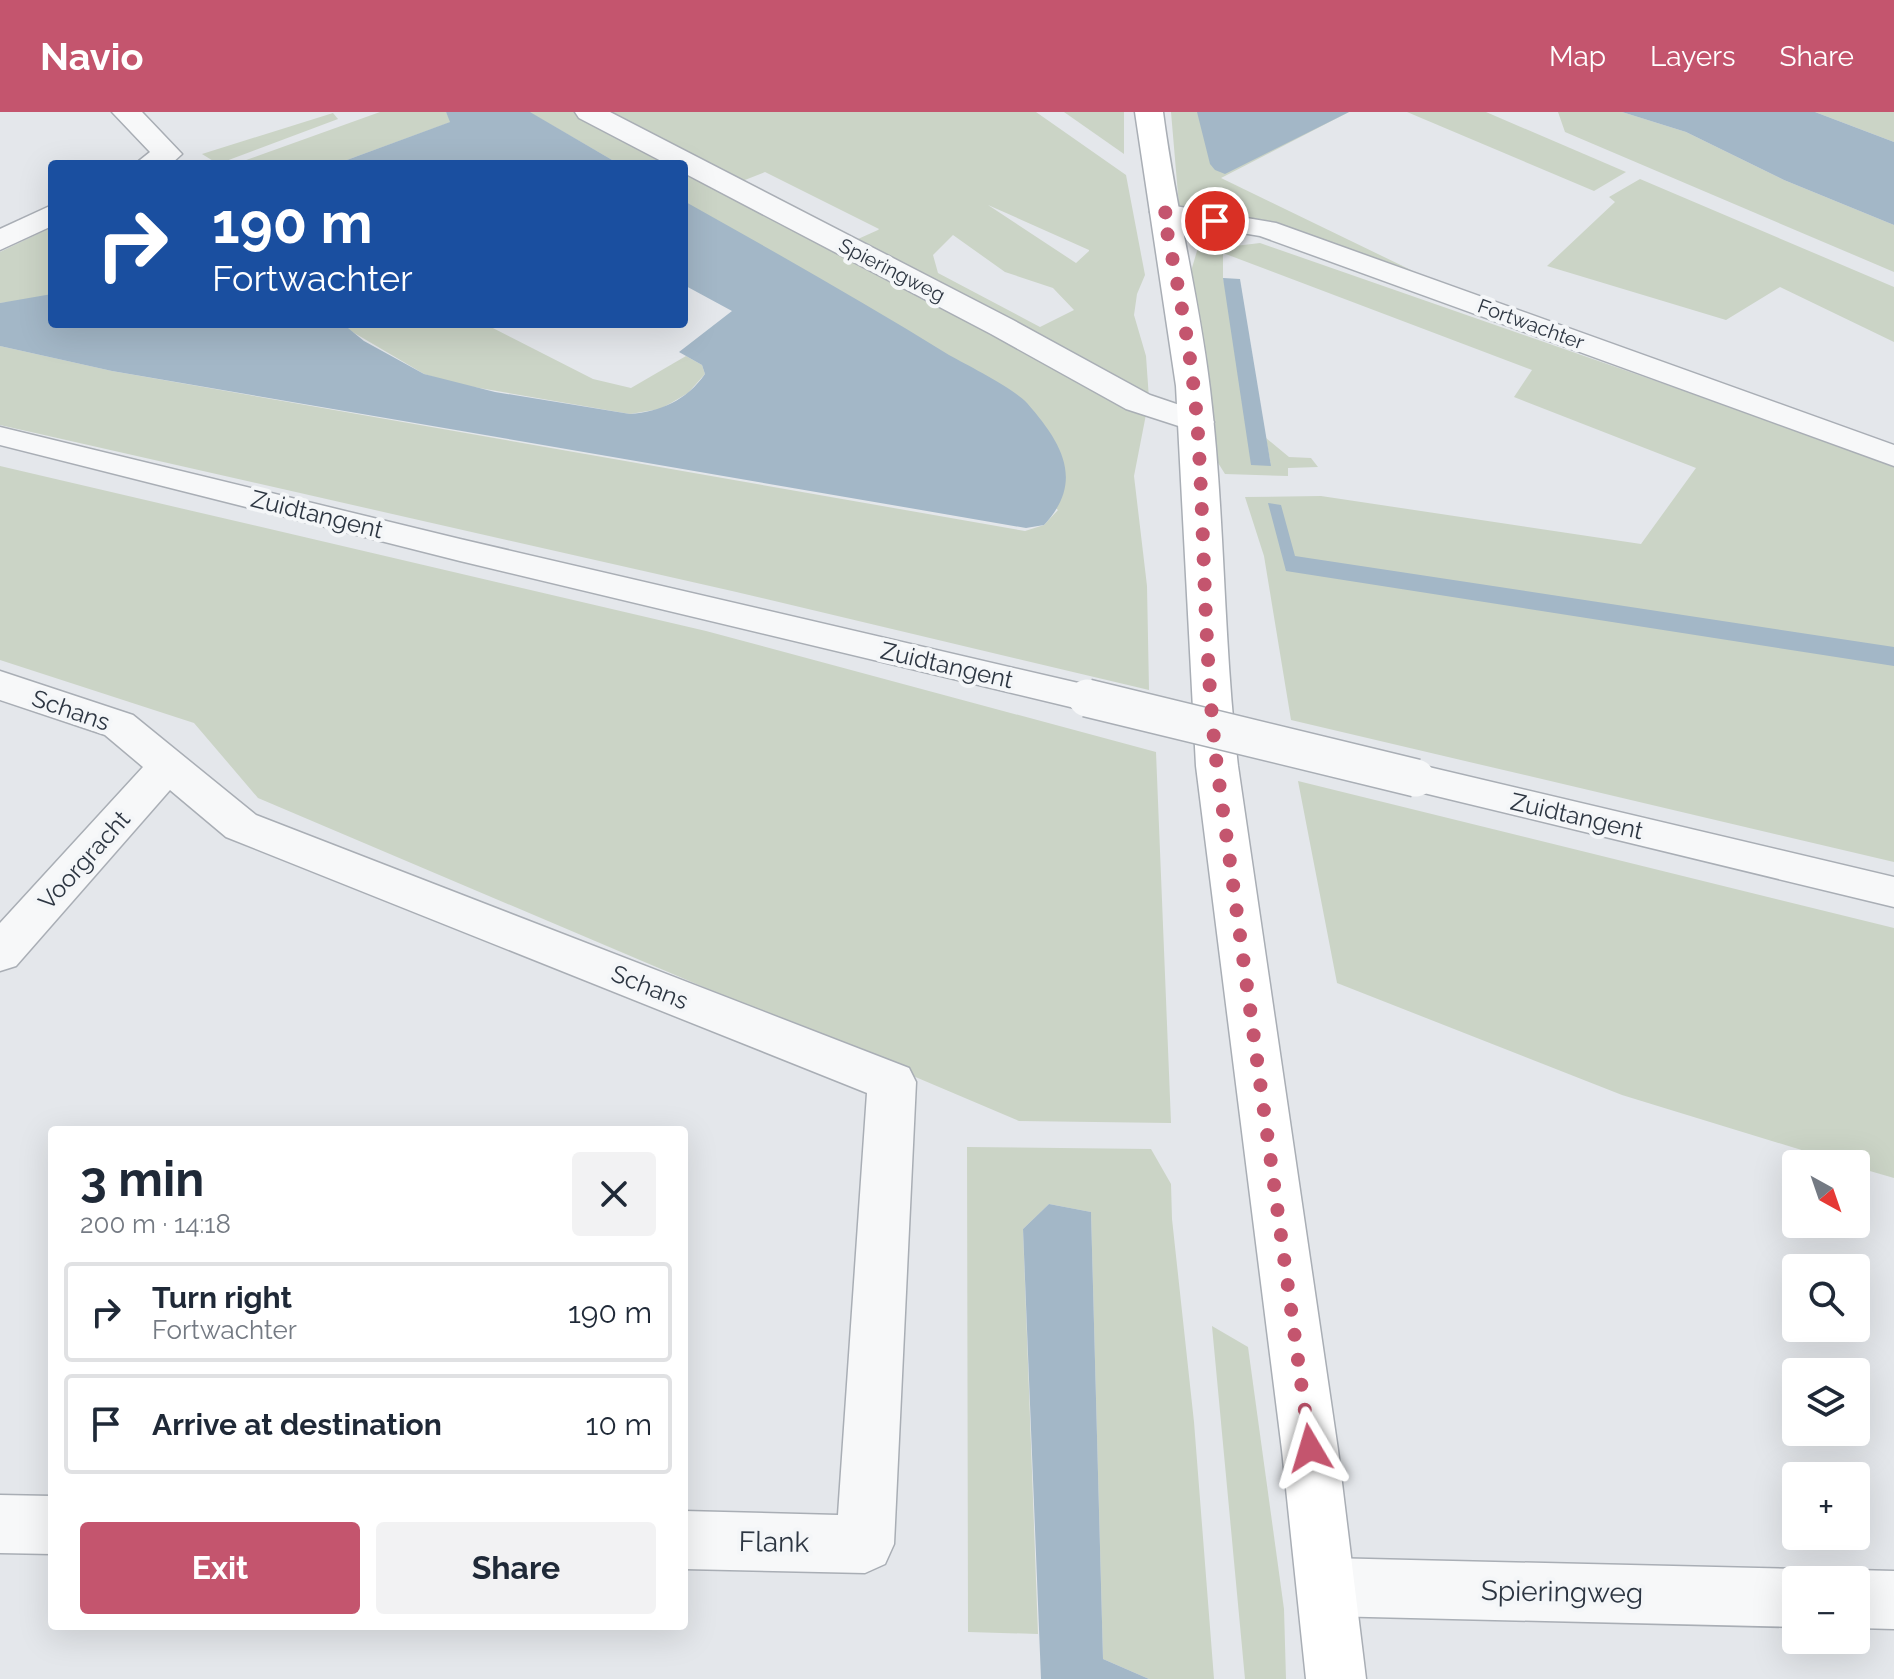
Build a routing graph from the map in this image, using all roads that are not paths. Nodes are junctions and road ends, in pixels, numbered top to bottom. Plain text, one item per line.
1 (126, 112) edge
2 (589, 112) edge
3 (1149, 112) edge
4 (159, 160) edge
5 (681, 160) edge
6 (688, 164) edge
7 (1163, 212) junction
8 (48, 216) edge
9 (0, 241) edge
10 (1197, 422) junction
11 (0, 436) edge
12 (1894, 456) edge
13 (0, 685) edge
14 (168, 766) junction
15 (1894, 892) edge
16 (0, 953) edge
17 (0, 1524) edge
18 (48, 1525) edge
19 (688, 1540) edge
20 (865, 1544) joint
21 (1327, 1587) junction
22 (1782, 1598) edge
23 (1870, 1599) edge
24 (1894, 1600) edge
25 (1336, 1679) edge

1 - 4 street
2 - 5 street, Spieringweg
3 - 7 street
6 - 10 street, Spieringweg
7 - 10 street
7 - 12 lane, Fortwachter
8 - 9 street
10 - 21 street
11 - 15 lane, Zuidtangent, bridge
13 - 14 street, Schans
14 - 16 street, Voorgracht
14 - 20 street, Schans
17 - 18 street
19 - 20 street, Flank
21 - 22 street, Spieringweg
21 - 25 street
23 - 24 street

